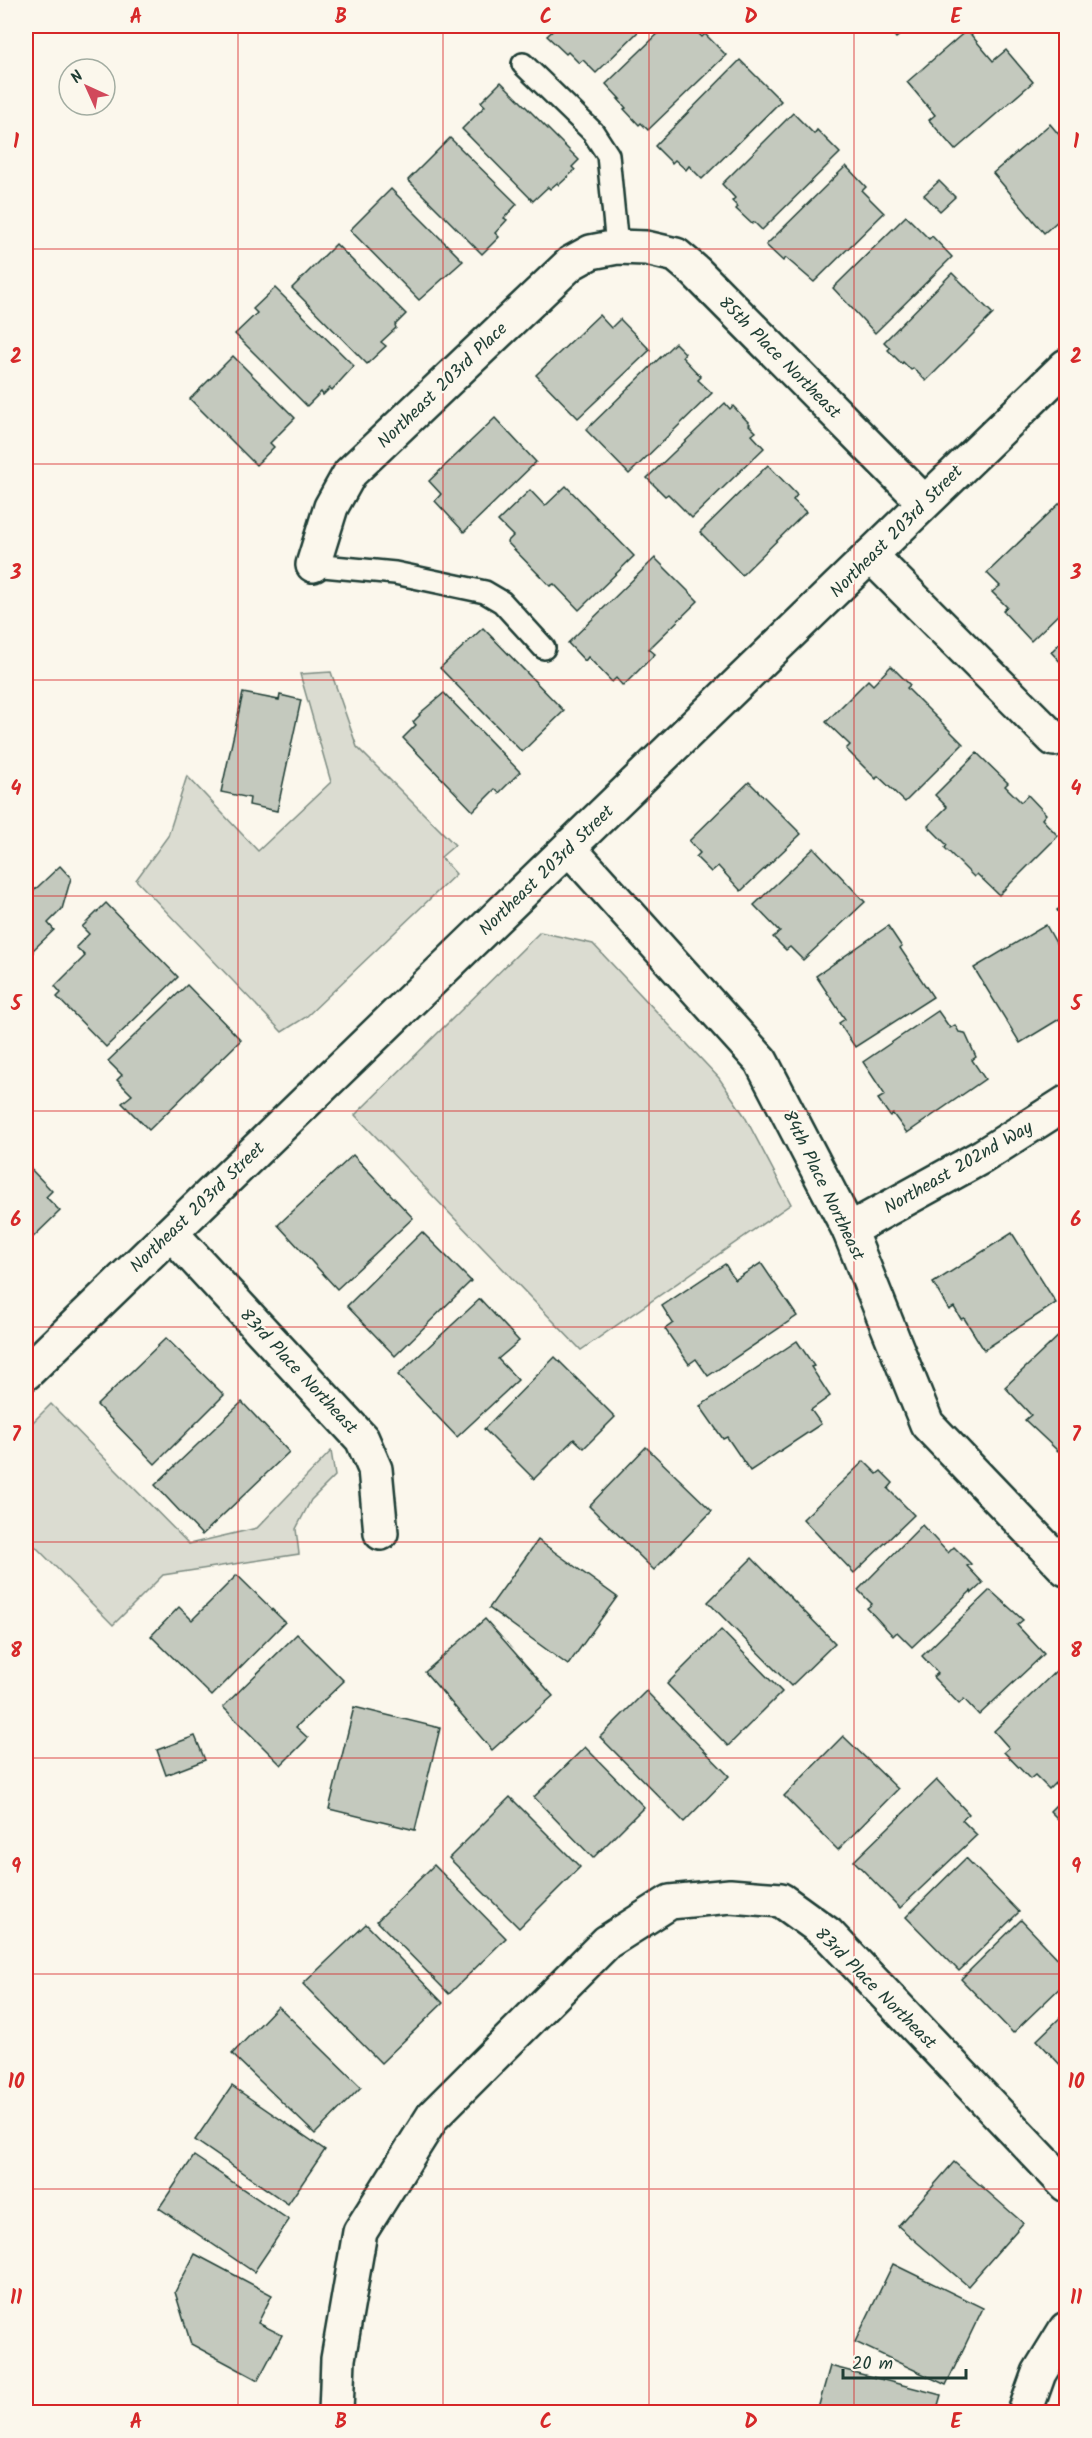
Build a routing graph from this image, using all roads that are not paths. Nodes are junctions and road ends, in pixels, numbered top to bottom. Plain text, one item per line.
1 (523, 64) dead end
2 (617, 247) junction
3 (1066, 366) edge
4 (924, 502) junction
5 (871, 556) junction
6 (312, 565) joint
7 (544, 648) dead end
8 (1054, 739) dead end
9 (569, 848) junction
10 (1066, 1103) edge
11 (849, 1230) junction
12 (171, 1233) junction
13 (26, 1372) edge
14 (381, 1533) dead end
15 (1066, 1569) edge
16 (1066, 2185) edge
17 (1066, 2330) edge
18 (336, 2412) edge
19 (1025, 2412) edge

1 - 2 lane
2 - 4 street, 85th Place Northeast
2 - 6 street, Northeast 203rd Place
3 - 4 street, Northeast 203rd Street
4 - 5 street, Northeast 203rd Street
5 - 8 street
5 - 9 street, Northeast 203rd Street
6 - 7 lane
9 - 11 street, 84th Place Northeast
9 - 12 street, Northeast 203rd Street
10 - 11 street, Northeast 202nd Way
11 - 15 street, 84th Place Northeast
12 - 13 street, Northeast 203rd Street
12 - 14 street, 83rd Place Northeast
16 - 18 street, 83rd Place Northeast
17 - 19 street

